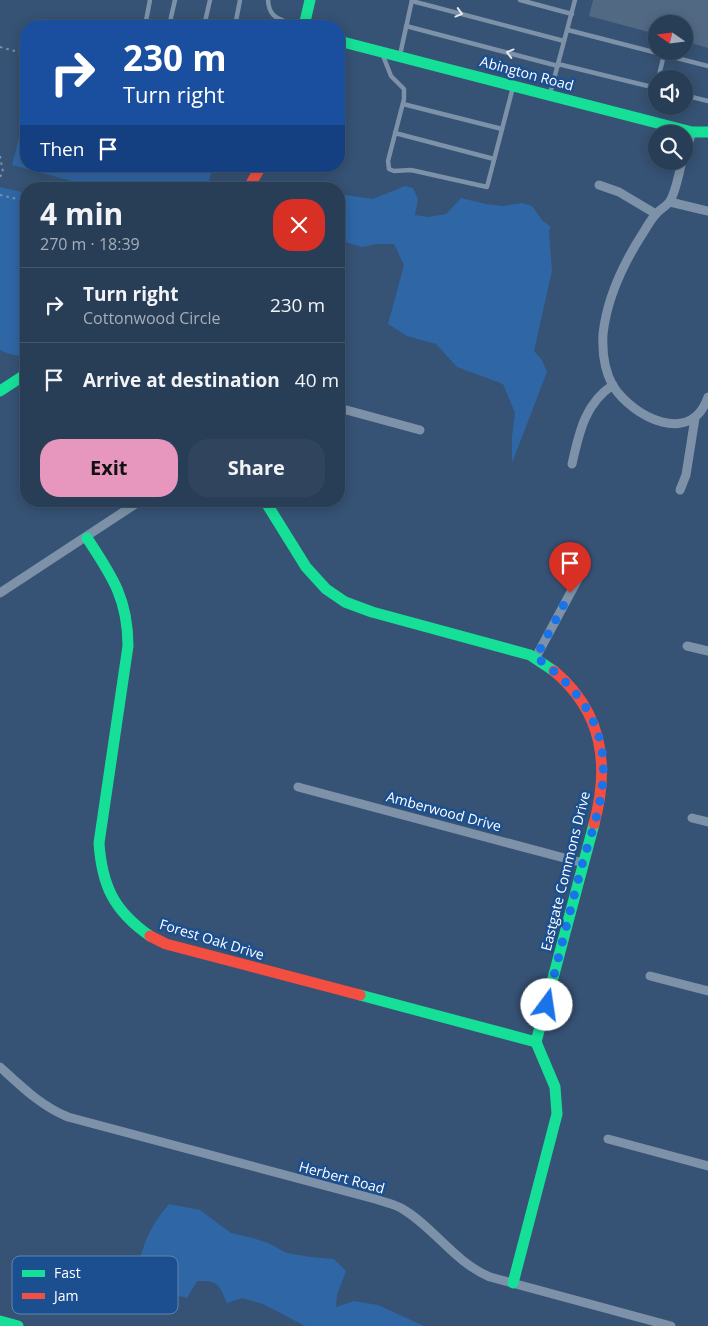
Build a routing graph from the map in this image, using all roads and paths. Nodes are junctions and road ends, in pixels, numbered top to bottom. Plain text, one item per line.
1 (150, 0) edge
2 (174, 0) edge
3 (210, 0) edge
4 (240, 0) edge
5 (268, 0) edge
6 (310, 0) edge
7 (412, 0) edge
8 (520, 0) edge
9 (575, 0) edge
10 (572, 14) junction
11 (145, 20) edge
12 (170, 20) edge
13 (205, 20) edge
14 (236, 20) edge
15 (282, 20) edge
16 (305, 20) edge
17 (406, 26) junction
18 (568, 30) junction
19 (564, 41) junction
20 (345, 43) edge
21 (0, 47) edge
22 (20, 52) edge
23 (382, 52) junction
24 (648, 52) edge
25 (400, 56) junction
26 (682, 60) edge
27 (558, 65) junction
28 (708, 66) edge
29 (514, 85) junction
30 (648, 85) edge
31 (550, 95) junction
32 (693, 97) edge
33 (708, 100) edge
34 (403, 104) junction
35 (665, 125) edge
36 (502, 129) junction
37 (693, 132) edge
38 (708, 132) edge
39 (395, 133) junction
40 (0, 156) edge
41 (494, 159) junction
42 (679, 170) edge
43 (0, 177) edge
44 (599, 185) dead end
45 (0, 195) edge
46 (20, 200) edge
47 (670, 202) junction
48 (708, 211) edge
49 (656, 214) junction
50 (20, 378) edge
51 (613, 385) junction
52 (0, 391) edge
53 (708, 397) edge
54 (345, 410) edge
55 (695, 418) junction
56 (420, 430) dead end
57 (572, 464) dead end
58 (680, 490) dead end
59 (131, 507) edge
60 (269, 507) edge
61 (87, 538) junction
62 (579, 577) dead end
63 (0, 593) edge
64 (688, 646) dead end
65 (708, 652) edge
66 (536, 657) junction
67 (298, 786) dead end
68 (692, 818) dead end
69 (708, 822) edge
70 (583, 863) junction
71 (650, 976) dead end
72 (708, 991) edge
73 (536, 1042) junction
74 (0, 1067) edge
75 (608, 1139) dead end
76 (708, 1166) edge
77 (513, 1283) junction
78 (0, 1321) edge
79 (18, 1326) edge
80 (671, 1326) edge

1 - 11 lane
2 - 12 lane
3 - 13 lane
4 - 14 lane
5 - 15 lane
6 - 16 street
7 - 17 lane
7 -> 19 lane
8 - 10 lane
9 - 10 lane
10 - 18 lane
17 - 25 lane
27 -> 17 lane
18 - 19 lane
18 - 24 lane
19 - 27 lane
20 - 23 street, Abington Road
21 - 22 path
23 - 25 street, Abington Road
23 - 34 lane
25 - 29 street, Abington Road
26 - 28 lane
27 - 30 lane
27 - 31 lane
29 - 31 street, Abington Road
29 - 36 lane
31 - 35 street, Abington Road
32 - 33 lane
34 - 36 lane
34 - 39 lane
36 - 41 lane
37 - 38 street, Abington Road
39 - 41 lane
39 - 41 lane
40 - 43 path
42 - 47 street
44 - 49 street
45 - 46 path
47 - 48 street
47 - 49 street
49 - 51 street
50 - 52 street
51 - 55 street
51 - 57 street
53 - 55 street
54 - 56 street
55 - 58 street
59 - 61 street
60 - 66 street, Eastgate Commons Drive
61 - 63 street
61 - 73 street, Forest Oak Drive
62 - 66 street
64 - 65 street
66 - 70 street, Eastgate Commons Drive
67 - 70 street, Amberwood Drive
68 - 69 street
70 - 73 street, Eastgate Commons Drive
71 - 72 street
73 - 77 street
74 - 77 street, Herbert Road
75 - 76 street
77 - 80 street, Herbert Road
78 - 79 street

